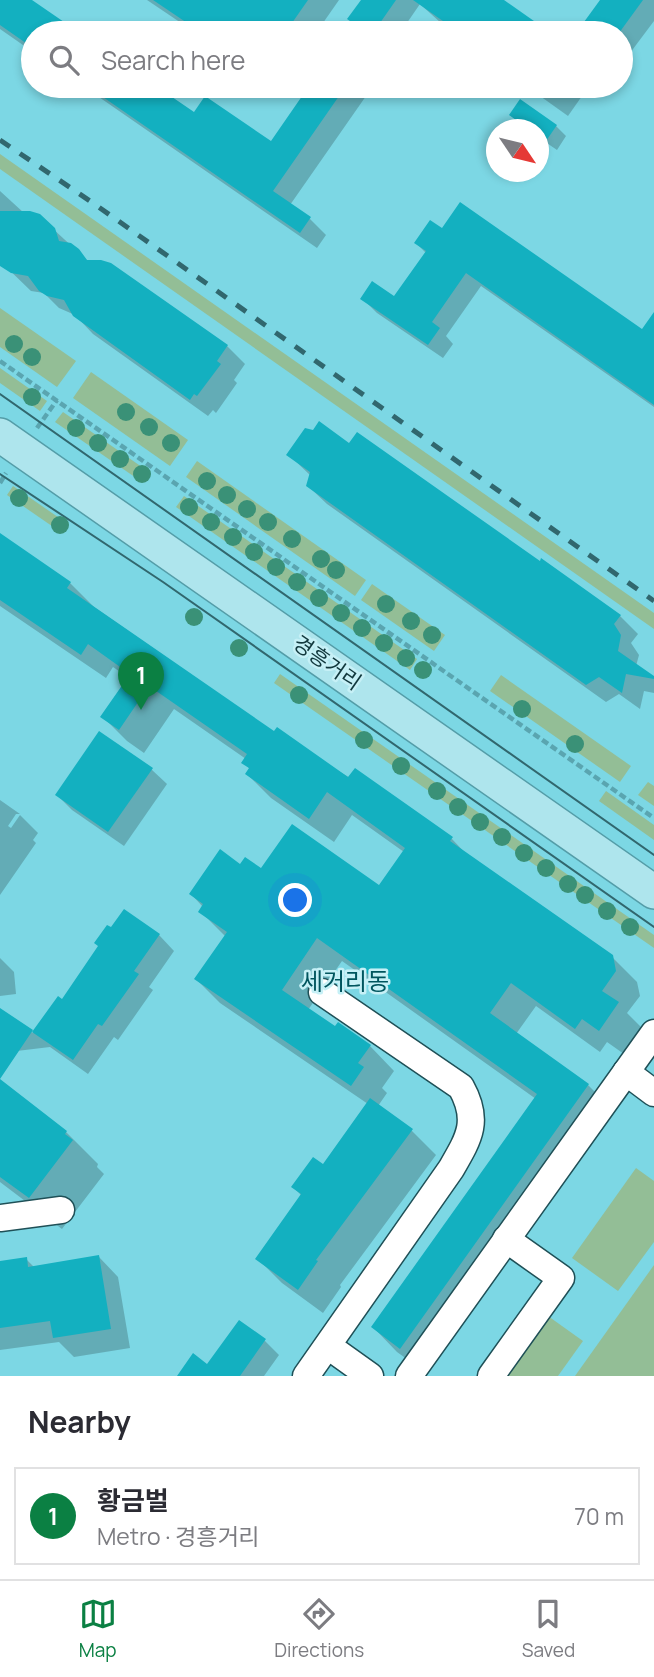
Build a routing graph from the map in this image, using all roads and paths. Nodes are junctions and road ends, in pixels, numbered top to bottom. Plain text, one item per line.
1 (0, 361) edge
2 (0, 435) edge
3 (654, 818) edge
4 (654, 892) edge
5 (322, 992) dead end
6 (654, 1033) edge
7 (626, 1072) junction
8 (654, 1093) edge
9 (61, 1210) dead end
10 (0, 1218) edge
11 (506, 1239) junction
12 (328, 1346) junction
13 (306, 1376) edge
14 (370, 1376) edge
15 (409, 1376) edge
16 (491, 1376) edge

1 - 3 path
2 - 4 main road, 경흥거리
5 - 12 street
6 - 7 street
7 - 8 street
7 - 11 street
9 - 10 street
11 - 15 street
11 - 16 street
12 - 13 street
12 - 14 street

